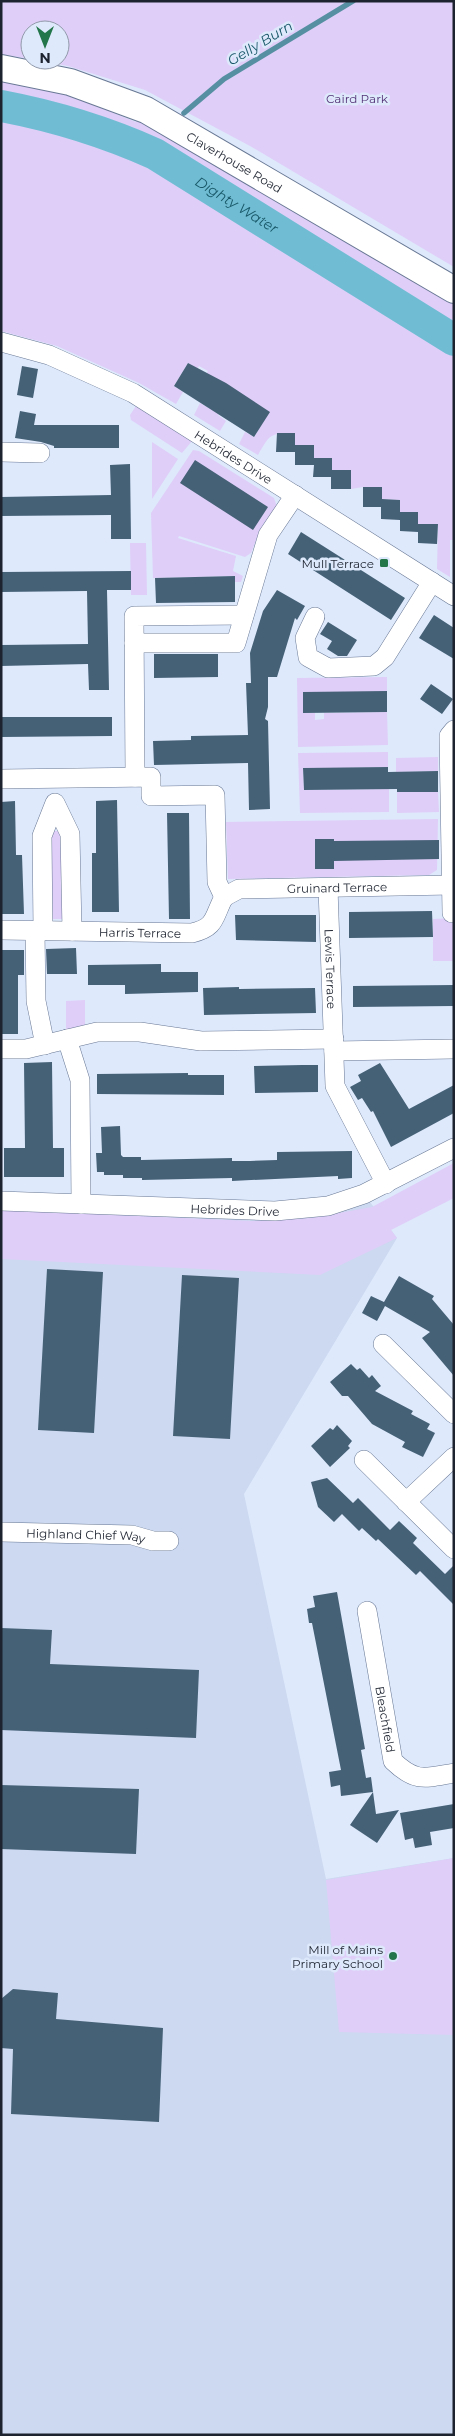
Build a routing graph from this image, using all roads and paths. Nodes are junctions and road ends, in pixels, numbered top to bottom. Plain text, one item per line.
1 (1, 68) edge
2 (454, 290) edge
3 (1, 342) edge
4 (1, 452) edge
5 (40, 453) dead end
6 (295, 495) junction
7 (432, 582) junction
8 (454, 596) edge
9 (244, 615) junction
10 (315, 617) dead end
11 (134, 643) junction
12 (454, 730) edge
13 (54, 778) junction
14 (135, 778) junction
15 (1, 779) edge
16 (55, 803) junction
17 (452, 885) junction
18 (328, 888) junction
19 (224, 897) junction
20 (452, 913) dead end
21 (1, 930) edge
22 (39, 931) junction
23 (72, 931) junction
24 (67, 1039) junction
25 (45, 1045) junction
26 (334, 1045) junction
27 (1, 1049) edge
28 (454, 1050) edge
29 (454, 1148) edge
30 (386, 1184) junction
31 (1, 1201) edge
32 (81, 1204) junction
33 (383, 1344) dead end
34 (454, 1414) edge
35 (454, 1457) edge
36 (364, 1460) dead end
37 (406, 1502) junction
38 (1, 1532) edge
39 (169, 1541) dead end
40 (454, 1549) edge
41 (367, 1611) dead end
42 (454, 1773) edge

1 - 2 street, Claverhouse Road
3 - 6 street, Hebrides Drive
4 - 5 street
6 - 7 street, Hebrides Drive
6 - 9 street
7 - 8 street, Hebrides Drive
7 - 10 street
9 - 11 street
9 - 11 street
11 - 14 street
12 - 17 street
13 - 14 street
13 - 15 street
13 - 16 street
14 - 19 street
16 - 22 street
16 - 23 street
17 - 18 street, Gruinard Terrace
17 - 20 street
18 - 19 street, Gruinard Terrace
18 - 26 street, Lewis Terrace
19 - 23 street, Harris Terrace
21 - 22 street, Harris Terrace
22 - 23 street, Harris Terrace
22 - 25 street
24 - 25 street
24 - 26 street
24 - 32 street
25 - 27 street
26 - 28 street
26 - 30 street, Lewis Terrace
29 - 30 street, Hebrides Drive
30 - 32 street, Hebrides Drive
31 - 32 street, Hebrides Drive
33 - 34 street
35 - 37 street
36 - 37 street
37 - 40 street
38 - 39 street, Highland Chief Way
41 - 42 street, Bleachfield

